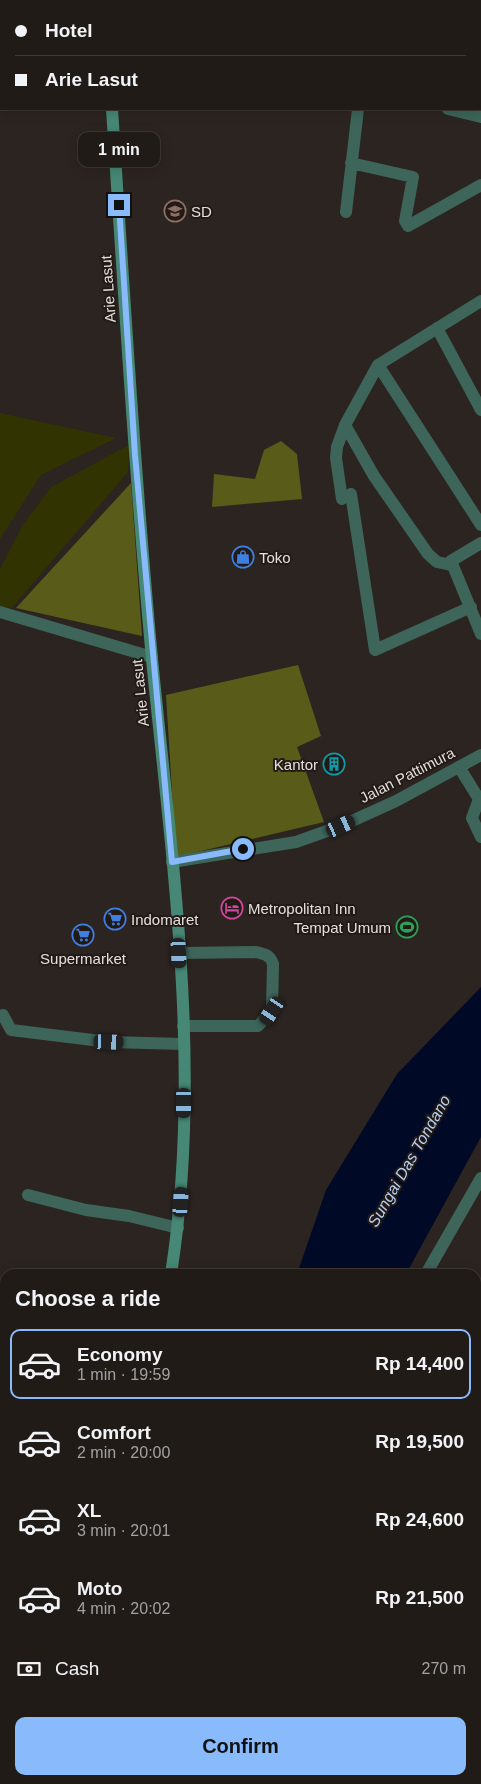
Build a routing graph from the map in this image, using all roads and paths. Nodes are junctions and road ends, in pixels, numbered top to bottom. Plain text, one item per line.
1 (112, 110) edge
2 (358, 110) edge
3 (452, 110) edge
4 (481, 117) edge
5 (351, 163) junction
6 (481, 185) edge
7 (346, 212) dead end
8 (481, 302) edge
9 (436, 328) junction
10 (378, 365) junction
11 (481, 410) edge
12 (345, 425) junction
13 (481, 525) edge
14 (481, 543) edge
15 (452, 562) junction
16 (471, 607) junction
17 (0, 612) edge
18 (481, 634) edge
19 (152, 657) junction
20 (481, 755) edge
21 (459, 767) junction
22 (481, 837) edge
23 (172, 862) junction
24 (179, 953) junction
25 (4, 1015) dead end
26 (182, 1026) junction
27 (183, 1044) junction
28 (481, 1178) edge
29 (28, 1194) dead end
30 (178, 1228) junction
31 (172, 1269) edge
32 (429, 1269) edge

1 - 19 main road, Arie Lasut
2 - 5 street
3 - 4 street
5 - 6 street
5 - 7 street
8 - 9 street
9 - 10 street
9 - 11 street
10 - 12 street
10 - 13 street
12 - 15 street
12 - 16 street
14 - 15 street
15 - 16 street
16 - 18 street
17 - 19 street
19 - 23 main road, Arie Lasut
20 - 21 street, Jalan Pattimura
21 - 22 street
21 - 23 street, Jalan Pattimura
23 - 24 main road, Arie Lasut
24 - 26 main road, Arie Lasut
24 - 26 street
25 - 27 street
26 - 27 main road, Arie Lasut
27 - 30 main road, Arie Lasut
28 - 32 street
29 - 30 street
30 - 31 main road, Arie Lasut

